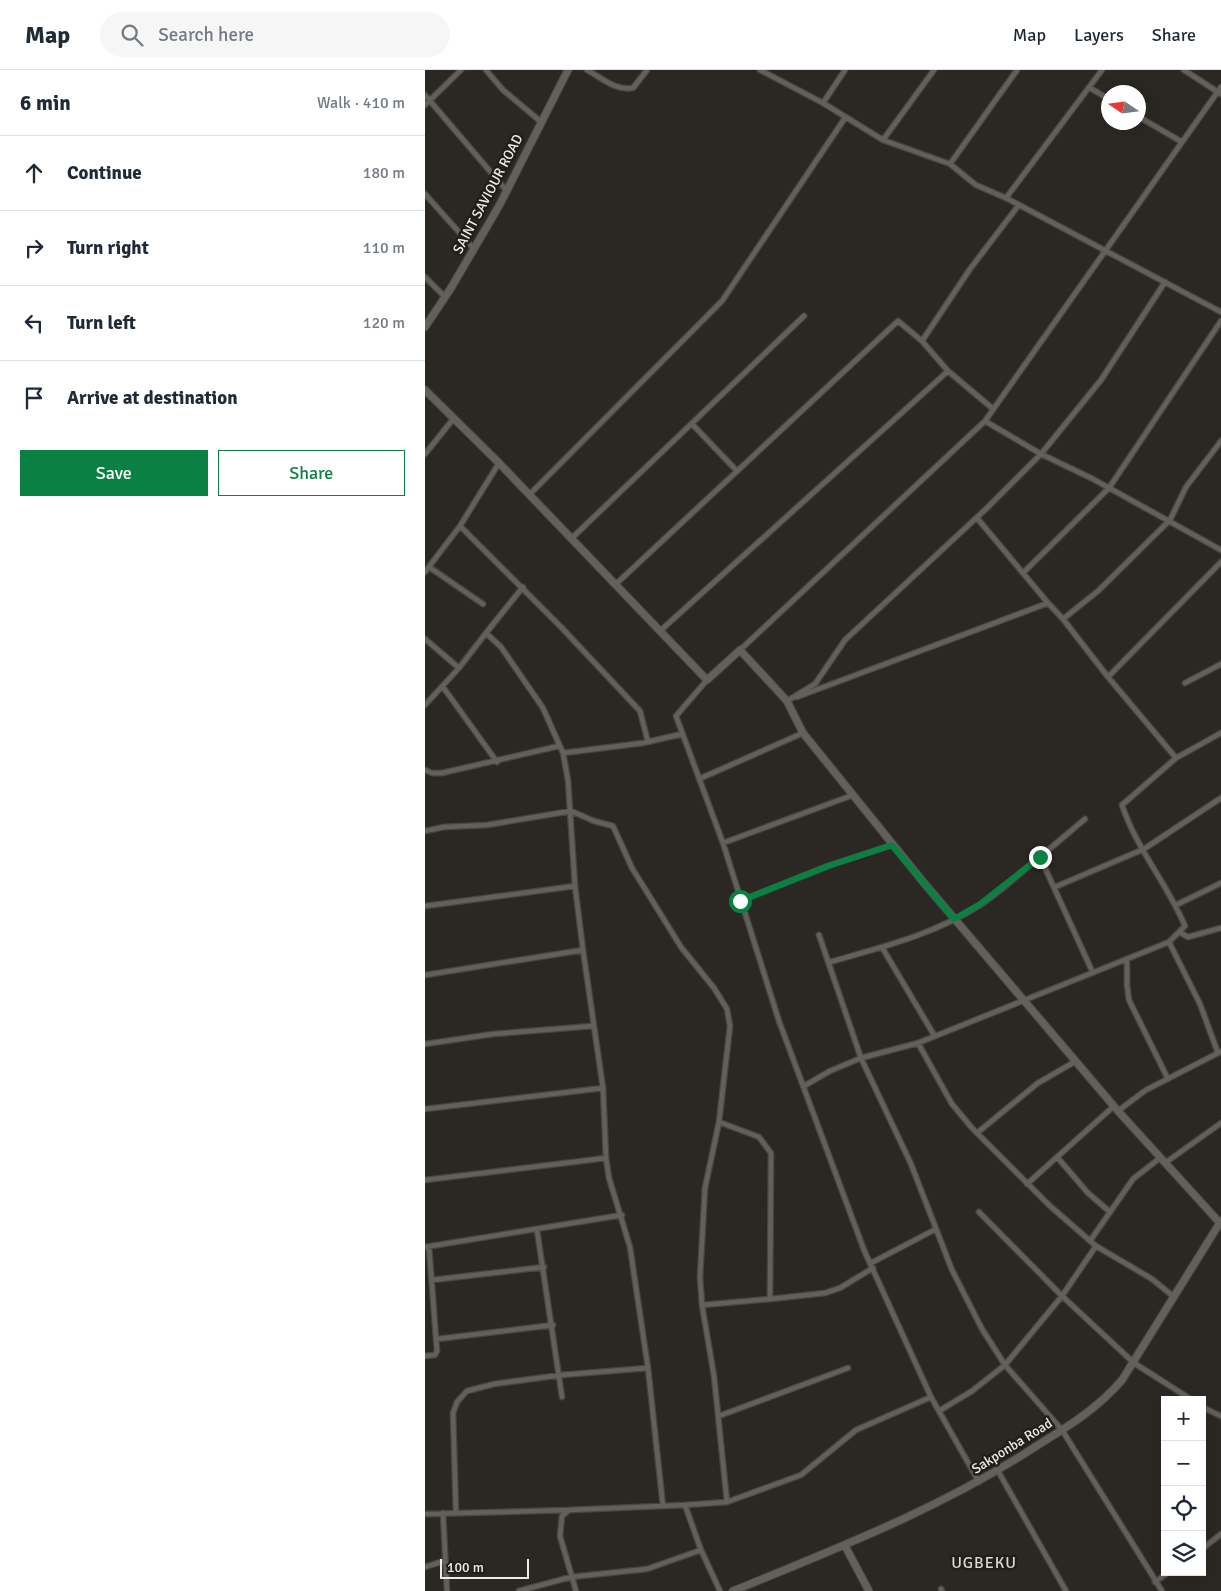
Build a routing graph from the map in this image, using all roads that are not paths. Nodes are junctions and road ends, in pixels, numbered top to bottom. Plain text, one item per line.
1 (461, 70) edge
2 (486, 70) edge
3 (568, 70) edge
4 (587, 70) edge
5 (647, 70) edge
6 (760, 70) edge
7 (845, 70) edge
8 (934, 70) edge
9 (1017, 70) edge
10 (1102, 70) edge
11 (1184, 70) edge
12 (1221, 87) edge
13 (1090, 88) junction
14 (1219, 93) edge
15 (1101, 94) edge
16 (425, 95) edge
17 (430, 100) junction
18 (823, 103) junction
19 (425, 105) edge
20 (845, 118) junction
21 (540, 121) junction
22 (1146, 121) edge
23 (883, 140) junction
24 (1182, 142) junction
25 (949, 164) junction
26 (506, 190) junction
27 (425, 194) edge
28 (1006, 198) junction
29 (1018, 206) junction
30 (474, 249) junction
31 (1106, 251) junction
32 (425, 277) edge
33 (1165, 282) junction
34 (445, 298) junction
35 (1221, 312) edge
36 (804, 316) dead end
37 (1221, 321) edge
38 (425, 327) edge
39 (922, 341) junction
40 (948, 371) junction
41 (425, 390) edge
42 (992, 408) junction
43 (453, 418) junction
44 (985, 421) junction
45 (692, 424) junction
46 (1221, 442) edge
47 (425, 454) edge
48 (1041, 454) junction
49 (499, 463) junction
50 (737, 471) junction
51 (1109, 488) junction
52 (529, 494) junction
53 (977, 518) junction
54 (1170, 520) junction
55 (460, 526) junction
56 (572, 538) junction
57 (1221, 550) edge
58 (1221, 562) edge
59 (429, 567) junction
60 (425, 572) edge
61 (1023, 573) junction
62 (616, 584) junction
63 (523, 587) junction
64 (1048, 603) junction
65 (483, 604) dead end
66 (1063, 619) junction
67 (660, 631) junction
68 (486, 633) junction
69 (425, 639) edge
70 (740, 650) junction
71 (1221, 664) edge
72 (459, 668) junction
73 (1109, 677) junction
74 (707, 680) junction
75 (1185, 683) dead end
76 (443, 687) junction
77 (787, 701) junction
78 (425, 705) edge
79 (803, 733) junction
80 (682, 734) junction
81 (1221, 734) edge
82 (648, 742) junction
83 (559, 746) junction
84 (563, 753) junction
85 (1177, 758) junction
86 (497, 762) junction
87 (425, 770) edge
88 (699, 779) junction
89 (853, 795) junction
90 (1221, 798) edge
91 (571, 811) junction
92 (1085, 820) dead end
93 (425, 831) edge
94 (723, 844) junction
95 (892, 845) junction
96 (1144, 849) junction
97 (1040, 857) junction
98 (1221, 883) edge
99 (575, 886) junction
100 (1055, 887) junction
101 (740, 901) junction
102 (1176, 905) junction
103 (425, 906) edge
104 (954, 919) junction
105 (1221, 928) edge
106 (1181, 932) junction
107 (819, 935) dead end
108 (1169, 942) junction
109 (883, 949) junction
110 (583, 950) junction
111 (1127, 959) junction
112 (830, 962) junction
113 (1093, 973) junction
114 (425, 975) edge
115 (1025, 1000) junction
116 (593, 1026) junction
117 (934, 1035) junction
118 (918, 1043) junction
119 (425, 1044) edge
120 (1220, 1052) edge
121 (861, 1058) junction
122 (1076, 1061) junction
123 (1168, 1078) junction
124 (804, 1086) junction
125 (603, 1088) junction
126 (1116, 1108) junction
127 (425, 1109) edge
128 (719, 1122) junction
129 (1221, 1123) edge
130 (977, 1133) junction
131 (1057, 1157) junction
132 (606, 1158) junction
133 (1162, 1160) junction
134 (425, 1180) edge
135 (1027, 1184) junction
136 (979, 1212) dead end
137 (1110, 1212) junction
138 (622, 1215) junction
139 (1221, 1223) edge
140 (936, 1228) junction
141 (537, 1230) junction
142 (1090, 1241) junction
143 (1095, 1246) junction
144 (427, 1247) edge
145 (872, 1266) junction
146 (544, 1267) junction
147 (433, 1280) junction
148 (1062, 1296) junction
149 (1174, 1296) junction
150 (770, 1299) junction
151 (702, 1305) junction
152 (553, 1325) junction
153 (437, 1339) junction
154 (425, 1356) edge
155 (1134, 1362) junction
156 (1005, 1364) junction
157 (648, 1368) junction
158 (848, 1368) dead end
159 (561, 1375) junction
160 (1185, 1396) edge
161 (562, 1397) dead end
162 (931, 1397) junction
163 (1206, 1409) edge
164 (939, 1411) junction
165 (719, 1416) junction
166 (1221, 1416) edge
167 (1062, 1430) junction
168 (998, 1472) junction
169 (979, 1482) junction
170 (727, 1502) junction
171 (685, 1505) junction
172 (663, 1506) junction
173 (569, 1510) junction
174 (443, 1513) junction
175 (456, 1513) junction
176 (425, 1514) edge
177 (1221, 1534) edge
178 (845, 1546) junction
179 (1206, 1546) edge
180 (701, 1550) junction
181 (444, 1561) junction
182 (425, 1567) edge
183 (1163, 1576) edge
184 (571, 1577) junction
185 (1155, 1582) junction
186 (447, 1591) edge
187 (519, 1591) edge
188 (576, 1591) edge
189 (721, 1591) edge
190 (733, 1591) edge
191 (869, 1591) edge
192 (1066, 1591) edge
193 (1162, 1591) edge

1 - 17 street
2 - 21 street
3 - 21 street, SAINT SAVIOUR ROAD
4 - 5 street
6 - 18 street
7 - 18 street
8 - 23 street
9 - 25 street
10 - 13 street
11 - 14 street
12 - 14 street
13 - 15 street
13 - 28 street
14 - 24 street
16 - 17 street
17 - 19 street
17 - 26 street
18 - 20 street
20 - 23 street
20 - 52 street
21 - 26 street, SAINT SAVIOUR ROAD
22 - 24 street
23 - 25 street
24 - 31 street
25 - 28 street
26 - 30 street, SAINT SAVIOUR ROAD
27 - 30 street
28 - 29 street
29 - 31 street
29 - 39 street
30 - 34 street, SAINT SAVIOUR ROAD
31 - 33 street
31 - 42 street
32 - 34 street
33 - 35 street
33 - 48 street
34 - 38 street, SAINT SAVIOUR ROAD
36 - 45 street
37 - 51 street
39 - 40 street
39 - 50 street
40 - 42 street
40 - 67 street
41 - 43 street
42 - 44 street
43 - 47 street
43 - 49 street
44 - 48 street
44 - 70 street
45 - 50 street
45 - 56 street
46 - 54 street
48 - 51 street
48 - 53 street
49 - 52 street
49 - 55 street
50 - 62 street
51 - 54 street
51 - 61 street
52 - 56 street
53 - 61 street
53 - 77 street
54 - 57 street
54 - 66 street
55 - 59 street
55 - 63 street
56 - 62 street
58 - 73 street
59 - 60 street
59 - 65 street
61 - 64 street
62 - 67 street
63 - 68 street
63 - 82 street
64 - 66 street
64 - 77 street
66 - 73 street
67 - 74 street
68 - 72 street
68 - 83 street
69 - 72 street
70 - 74 street
70 - 77 street
71 - 75 street
72 - 76 street
73 - 85 street
74 - 80 street
76 - 78 street
76 - 86 street
77 - 79 street
79 - 88 street
79 - 89 street
80 - 82 street
80 - 88 street
81 - 85 street
82 - 84 street
83 - 84 street
83 - 86 street
84 - 91 street
85 - 96 street
86 - 87 street
88 - 94 street
89 - 94 street
89 - 95 street
90 - 96 street
91 - 93 street
91 - 99 street
91 - 128 street
92 - 97 street
94 - 101 street
95 - 101 street
95 - 104 street
96 - 100 street
96 - 102 street
97 - 100 street
97 - 104 street
98 - 102 street
99 - 103 street
99 - 110 street
100 - 113 street
101 - 124 street
102 - 106 street
104 - 109 street
104 - 115 street
105 - 106 street
106 - 108 street
107 - 112 street
108 - 111 street
108 - 120 street
109 - 112 street
109 - 117 street
110 - 114 street
110 - 116 street
111 - 113 street
111 - 123 street
112 - 121 street
113 - 115 street
115 - 117 street
115 - 122 street
116 - 119 street
116 - 125 street
117 - 118 street
118 - 121 street
118 - 130 street
120 - 123 street
121 - 124 street
121 - 140 street
122 - 126 street
122 - 130 street
123 - 126 street
124 - 145 street
125 - 127 street
125 - 132 street
126 - 131 street
126 - 133 street
128 - 150 street
128 - 151 street
129 - 133 street
130 - 135 street
131 - 135 street
131 - 137 street
132 - 134 street
132 - 138 street
133 - 137 street
133 - 139 street
135 - 142 street
136 - 148 street
137 - 142 street
138 - 141 street
138 - 157 street
139 - 149 street, Sakponba Road
140 - 145 street
140 - 156 street
141 - 144 street
141 - 146 street
142 - 143 street
143 - 148 street
143 - 149 street
144 - 147 street
145 - 150 street
145 - 162 street
146 - 147 street
146 - 152 street
147 - 153 street
148 - 155 street
148 - 156 street
149 - 155 street, Sakponba Road
150 - 151 street
151 - 165 street
152 - 153 street
152 - 159 street
153 - 154 street
155 - 160 street
155 - 167 street, Sakponba Road
156 - 164 street
156 - 167 street
157 - 159 street
157 - 172 street
158 - 165 street
159 - 161 street
159 - 175 street
162 - 164 street
162 - 170 street
163 - 166 street
164 - 169 street
165 - 170 street
167 - 168 street, Sakponba Road
167 - 185 street
168 - 169 street, Sakponba Road
168 - 192 street
169 - 178 street, Sakponba Road
170 - 171 street
171 - 172 street
171 - 180 street
172 - 173 street
173 - 175 street
173 - 184 street
174 - 175 street
174 - 176 street
174 - 181 street
177 - 179 street
178 - 190 street, Sakponba Road
178 - 191 street
180 - 184 street
180 - 189 street
181 - 182 street
181 - 186 street
183 - 185 street
184 - 187 street
184 - 188 street
185 - 193 street

